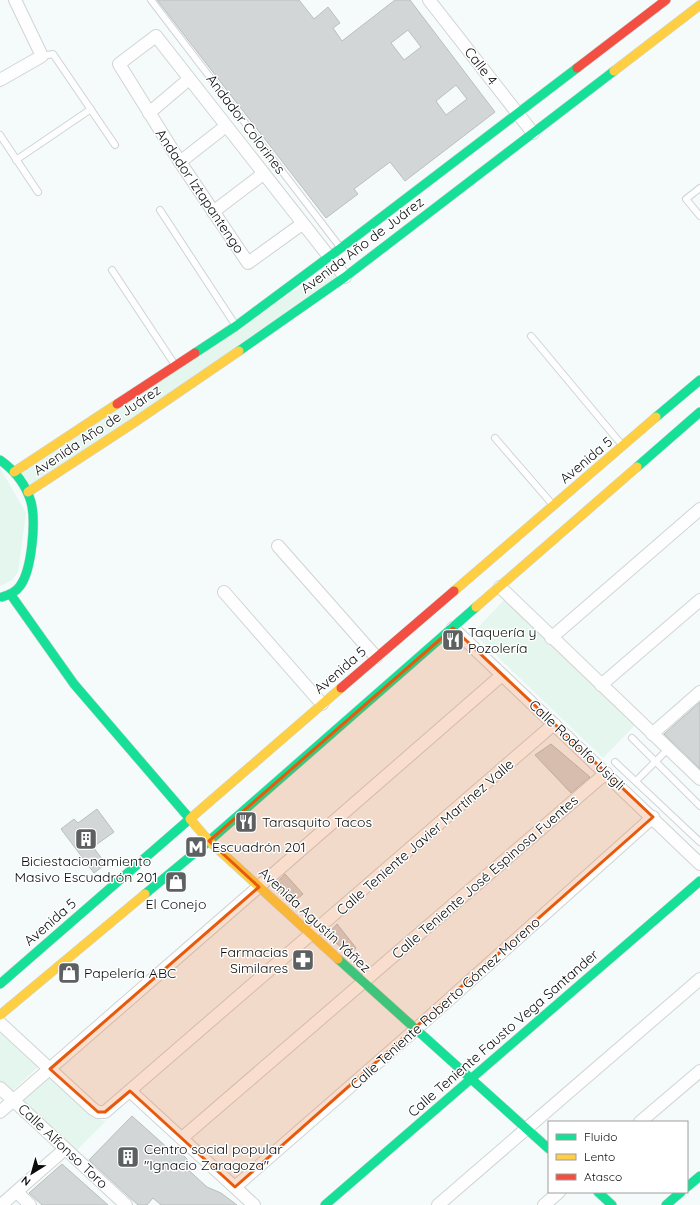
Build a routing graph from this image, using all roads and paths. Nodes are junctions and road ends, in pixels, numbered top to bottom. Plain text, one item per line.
1 (15, 0) edge
2 (151, 0) edge
3 (429, 0) edge
4 (666, 0) edge
5 (700, 5) edge
6 (156, 36) joint
7 (42, 56) junction
8 (189, 79) junction
9 (0, 80) edge
10 (91, 109) junction
11 (518, 113) junction
12 (149, 114) junction
13 (226, 126) junction
14 (533, 133) junction
15 (0, 136) edge
16 (115, 145) dead end
17 (16, 160) junction
18 (180, 162) junction
19 (263, 174) junction
20 (700, 188) edge
21 (38, 192) dead end
22 (160, 210) dead end
23 (213, 212) junction
24 (700, 216) edge
25 (302, 224) junction
26 (341, 248) junction
27 (329, 257) junction
28 (112, 270) dead end
29 (345, 277) junction
30 (236, 326) junction
31 (531, 336) dead end
32 (176, 366) junction
33 (700, 380) edge
34 (700, 412) edge
35 (495, 438) dead end
36 (623, 446) junction
37 (0, 460) edge
38 (14, 472) junction
39 (28, 492) junction
40 (553, 505) junction
41 (700, 509) edge
42 (278, 546) dead end
43 (500, 587) junction
44 (224, 592) dead end
45 (11, 595) junction
46 (0, 597) edge
47 (700, 600) edge
48 (453, 628) junction
49 (552, 638) junction
50 (376, 657) junction
51 (502, 675) junction
52 (601, 685) junction
53 (700, 692) edge
54 (322, 704) junction
55 (554, 724) junction
56 (652, 734) junction
57 (632, 738) dead end
58 (668, 749) junction
59 (615, 762) dead end
60 (656, 762) junction
61 (606, 773) junction
62 (700, 779) edge
63 (636, 781) junction
64 (700, 806) edge
65 (653, 817) junction
66 (188, 820) junction
67 (209, 842) junction
68 (700, 842) edge
69 (700, 864) edge
70 (700, 881) edge
71 (259, 887) junction
72 (311, 936) junction
73 (700, 979) edge
74 (363, 983) junction
75 (0, 984) edge
76 (0, 1015) edge
77 (0, 1024) edge
78 (415, 1030) junction
79 (50, 1069) junction
80 (700, 1071) edge
81 (470, 1080) junction
82 (0, 1088) edge
83 (130, 1091) junction
84 (14, 1100) junction
85 (0, 1112) edge
86 (641, 1121) edge
87 (526, 1129) junction
88 (182, 1138) junction
89 (548, 1148) edge
90 (65, 1149) junction
91 (700, 1176) edge
92 (688, 1186) edge
93 (235, 1187) junction
94 (17, 1192) junction
95 (558, 1193) edge
96 (599, 1193) edge
97 (680, 1193) edge
98 (1, 1205) edge
99 (30, 1205) edge
100 (126, 1205) edge
101 (254, 1205) edge
102 (325, 1205) edge
103 (438, 1205) edge
104 (544, 1205) edge
105 (612, 1205) edge
106 (666, 1205) edge

1 - 7 street
2 - 26 lane, Andador Colorines
3 - 11 street, Calle 4
4 - 11 main road, Avenida Año de Juárez
5 - 14 main road, Avenida Año de Juárez
6 - 8 street, Andador Colorines
6 - 12 street, Andador Iztapantengo
7 - 9 street
7 - 10 lane
8 - 12 street
8 - 13 street, Andador Colorines
10 - 16 lane
10 - 17 lane
11 - 14 street, Calle 4
11 - 26 main road, Avenida Año de Juárez
12 - 18 street, Andador Iztapantengo
13 - 18 street
13 - 19 street, Andador Colorines
14 - 29 main road, Avenida Año de Juárez
15 - 17 lane
17 - 21 lane
18 - 23 street, Andador Iztapantengo
19 - 23 street
19 - 25 street, Andador Colorines
20 - 24 lane
22 - 30 lane
23 - 25 street, Andador Iztapantengo
25 - 27 street
26 - 27 main road, Avenida Año de Juárez
27 - 29 street
27 - 30 main road, Avenida Año de Juárez
28 - 32 lane
29 - 39 main road, Avenida Año de Juárez
30 - 32 main road, Avenida Año de Juárez
31 - 36 lane
32 - 38 main road, Avenida Año de Juárez
33 - 36 main road, Avenida 5
34 - 43 main road
35 - 40 lane
36 - 40 main road, Avenida 5
37 - 38 main road
38 - 39 main road
39 - 45 main road
40 - 50 main road, Avenida 5
41 - 49 street
42 - 50 street
43 - 48 main road
43 - 49 street
44 - 54 street
45 - 46 main road
45 - 66 main road, Avenida Agustín Yáñez
47 - 52 street
48 - 51 street, Calle Rodolfo Usigli
48 - 67 main road
49 - 52 street
50 - 54 main road, Avenida 5
51 - 55 street, Calle Rodolfo Usigli
51 - 71 street
52 - 56 street
53 - 56 street
54 - 66 main road, Avenida 5
55 - 61 street, Calle Rodolfo Usigli
55 - 72 street, Calle Teniente Javier Martínez Valle
56 - 58 street
57 - 60 lane
58 - 60 lane
58 - 62 street
59 - 63 lane
60 - 63 lane
60 - 64 lane
61 - 65 street, Calle Rodolfo Usigli
61 - 74 street, Calle Teniente José Espinosa Fuentes
63 - 68 lane
65 - 69 street, Calle Rodolfo Usigli
65 - 78 street, Calle Teniente Roberto Gómez Moreno
66 - 67 main road, Avenida Agustín Yáñez
66 - 75 main road, Avenida 5
67 - 71 main road, Avenida Agustín Yáñez
67 - 76 main road
70 - 81 main road, Calle Teniente Fausto Vega Santander
71 - 72 main road, Avenida Agustín Yáñez
71 - 79 street
72 - 74 main road, Avenida Agustín Yáñez
72 - 83 street, Calle Teniente Javier Martínez Valle
73 - 87 street
74 - 78 main road, Avenida Agustín Yáñez
74 - 88 street, Calle Teniente José Espinosa Fuentes
77 - 79 street
78 - 81 main road, Avenida Agustín Yáñez
78 - 93 street, Calle Teniente Roberto Gómez Moreno
79 - 83 street, Calle Teniente Javier Martínez Valle
79 - 84 street
80 - 86 street
81 - 87 main road, Avenida Agustín Yáñez
81 - 102 main road, Calle Teniente Fausto Vega Santander
82 - 84 street, Calle Alfonso Toro
83 - 88 street
84 - 85 street
84 - 90 street, Calle Alfonso Toro
87 - 89 main road, Avenida Agustín Yáñez
87 - 103 street
88 - 93 street
90 - 94 street
90 - 100 street, Calle Alfonso Toro
91 - 92 main road
93 - 101 street
94 - 98 street
94 - 99 street
95 - 104 street
96 - 105 main road
97 - 106 main road

